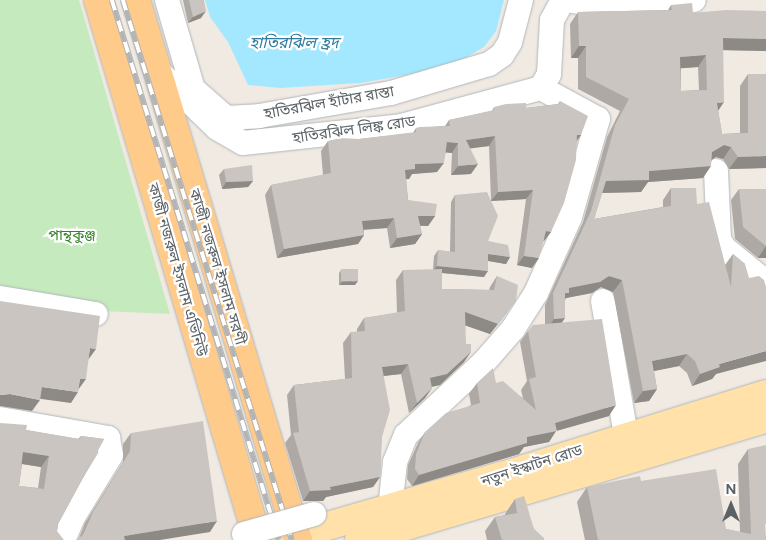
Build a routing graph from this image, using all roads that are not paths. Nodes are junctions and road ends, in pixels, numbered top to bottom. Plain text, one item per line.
1 (98, 0) edge
2 (136, 0) edge
3 (167, 0) edge
4 (521, 0) edge
5 (563, 0) edge
6 (567, 0) edge
7 (694, 0) edge
8 (593, 3) edge
9 (158, 71) junction
10 (541, 88) junction
11 (716, 171) dead end
12 (766, 282) edge
13 (0, 298) edge
14 (603, 301) dead end
15 (96, 314) edge
16 (766, 394) edge
17 (766, 419) edge
18 (0, 420) edge
19 (716, 422) junction
20 (626, 436) junction
21 (515, 495) junction
22 (390, 509) junction
23 (422, 523) junction
24 (306, 533) edge
25 (251, 537) edge
26 (63, 540) edge
27 (359, 540) edge
28 (386, 540) edge

1 - 25 highway, কাজী নজরুল ইসলাম এভিনিউ
2 - 9 highway, কাজী নজরুল ইসলাম সরণী
3 - 4 street, হাতিরঝিল হাঁটার রাস্তা
5 - 10 street
6 - 8 street
7 - 8 street
9 - 10 street, হাতিরঝিল লিঙ্ক রোড
9 - 24 highway, কাজী নজরুল ইসলাম সরণী
10 - 22 street
11 - 12 street
13 - 15 street
14 - 20 street
16 - 19 main road, নতুন ইস্কাটন রোড
17 - 19 main road, নতুন ইস্কাটন রোড
18 - 26 street
19 - 20 main road, নতুন ইস্কাটন রোড
19 - 21 main road, নতুন ইস্কাটন রোড
20 - 21 main road, নতুন ইস্কাটন রোড
21 - 22 main road, নতুন ইস্কাটন রোড
21 - 23 main road, নতুন ইস্কাটন রোড
22 - 24 main road, নতুন ইস্কাটন রোড
23 - 27 main road, নতুন ইস্কাটন রোড
23 - 28 main road
24 - 25 street, bridge

